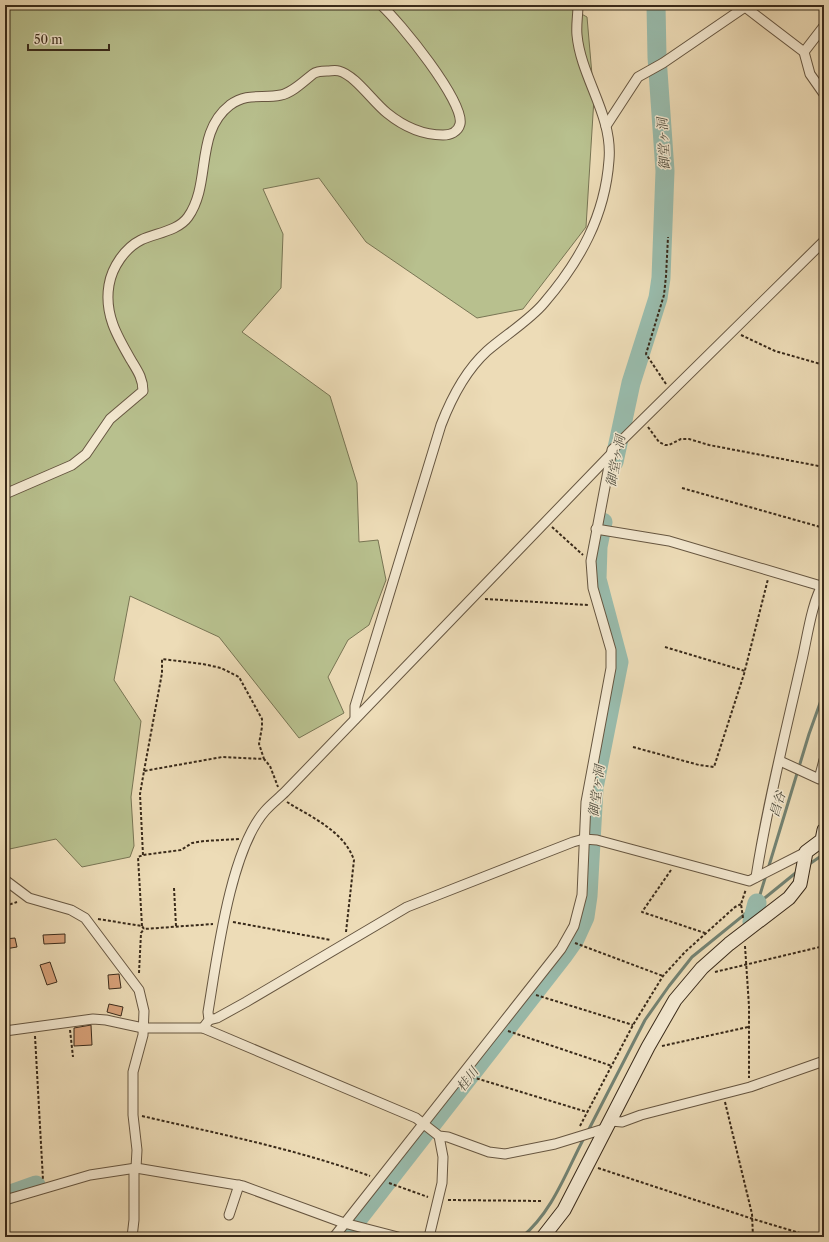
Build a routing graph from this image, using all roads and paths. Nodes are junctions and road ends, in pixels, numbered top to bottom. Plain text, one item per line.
1 (381, 5) edge
2 (578, 5) edge
3 (824, 26) edge
4 (804, 52) junction
5 (824, 94) edge
6 (606, 126) junction
7 (668, 237) dead end
8 (824, 241) edge
9 (733, 330) junction
10 (824, 365) edge
11 (672, 393) junction
12 (642, 420) junction
13 (611, 454) junction
14 (824, 467) edge
15 (682, 488) dead end
16 (5, 494) edge
17 (545, 521) junction
18 (824, 528) edge
19 (596, 529) junction
20 (591, 561) junction
21 (770, 570) junction
22 (823, 584) edge
23 (474, 596) junction
24 (597, 605) junction
25 (664, 646) dead end
26 (745, 671) junction
27 (355, 719) junction
28 (633, 747) dead end
29 (264, 759) junction
30 (824, 760) edge
31 (780, 761) junction
32 (144, 771) junction
33 (280, 796) junction
34 (823, 836) edge
35 (584, 839) junction
36 (248, 841) junction
37 (806, 852) junction
38 (143, 855) junction
39 (676, 860) junction
40 (752, 879) junction
41 (5, 880) edge
42 (174, 888) dead end
43 (741, 904) junction
44 (85, 918) junction
45 (224, 922) junction
46 (142, 926) junction
47 (176, 926) junction
48 (144, 929) junction
49 (743, 930) junction
50 (705, 933) junction
51 (344, 943) junction
52 (576, 944) dead end
53 (824, 946) edge
54 (747, 965) junction
55 (703, 967) junction
56 (663, 976) junction
57 (139, 990) junction
58 (537, 995) dead end
59 (70, 1022) junction
60 (206, 1024) junction
61 (634, 1025) junction
62 (33, 1027) junction
63 (748, 1027) junction
64 (143, 1028) junction
65 (5, 1031) edge
66 (509, 1032) dead end
67 (648, 1047) junction
68 (73, 1057) dead end
69 (824, 1061) edge
70 (612, 1066) junction
71 (472, 1077) dead end
72 (750, 1087) junction
73 (722, 1093) junction
74 (587, 1112) junction
75 (133, 1116) junction
76 (422, 1124) junction
77 (609, 1124) junction
78 (435, 1134) junction
79 (575, 1138) junction
80 (587, 1165) junction
81 (135, 1169) junction
82 (379, 1179) junction
83 (389, 1183) dead end
84 (239, 1185) junction
85 (44, 1188) junction
86 (5, 1200) edge
87 (438, 1200) junction
88 (541, 1201) dead end
89 (229, 1215) dead end
90 (753, 1219) junction
91 (344, 1223) junction
92 (132, 1237) edge
93 (334, 1237) edge
94 (398, 1237) edge
95 (429, 1237) edge
96 (543, 1237) edge
97 (753, 1237) edge
98 (813, 1237) edge

1 - 16 street
2 - 6 street
3 - 4 street
4 - 5 street
4 - 6 street
6 - 27 street
7 - 11 path
8 - 9 street
9 - 10 path
9 - 11 street
11 - 12 street
12 - 13 street
12 - 14 path
13 - 17 street
13 - 19 street
15 - 18 path
17 - 20 path
17 - 23 street
19 - 20 street
19 - 21 street
20 - 24 street
21 - 22 street
21 - 26 path
22 - 31 street
23 - 24 path
23 - 27 street
24 - 35 street
25 - 26 path
26 - 28 path
27 - 33 street
29 - 32 path
29 - 32 path
29 - 33 path
30 - 31 street
31 - 40 street
32 - 38 path
33 - 36 street
33 - 51 path
34 - 37 street
35 - 39 street
35 - 51 street
35 - 76 street
36 - 38 path
36 - 45 street
37 - 40 street
37 - 49 street
38 - 46 path
39 - 40 street
39 - 50 path
40 - 43 path
41 - 44 street
42 - 47 path
43 - 49 path
43 - 50 path
44 - 46 path
44 - 57 street
45 - 47 path
45 - 51 path
45 - 60 street
46 - 48 path
47 - 48 path
48 - 57 path
49 - 54 path
49 - 55 street
50 - 56 path
51 - 60 street
52 - 56 path
53 - 54 path
54 - 55 path
54 - 63 path
55 - 67 street
56 - 61 path
57 - 64 street
58 - 61 path
59 - 62 street
59 - 64 street
59 - 68 path
60 - 64 street
60 - 76 street
61 - 70 path
62 - 65 street
62 - 85 path
63 - 67 path
63 - 72 path
64 - 75 street
66 - 70 path
67 - 77 street
69 - 72 street
70 - 74 path
71 - 74 path
72 - 73 street
73 - 77 street
73 - 90 path
74 - 79 path
75 - 81 street
75 - 82 path
76 - 78 street
76 - 82 street
77 - 79 street
77 - 80 street
78 - 79 street
78 - 87 street
80 - 90 path
80 - 96 street
81 - 84 street
81 - 85 street
81 - 92 street
82 - 91 street
83 - 87 path
84 - 89 street
84 - 91 street
85 - 86 street
87 - 88 path
87 - 95 street
90 - 97 path
90 - 98 path
91 - 93 street
91 - 94 street

